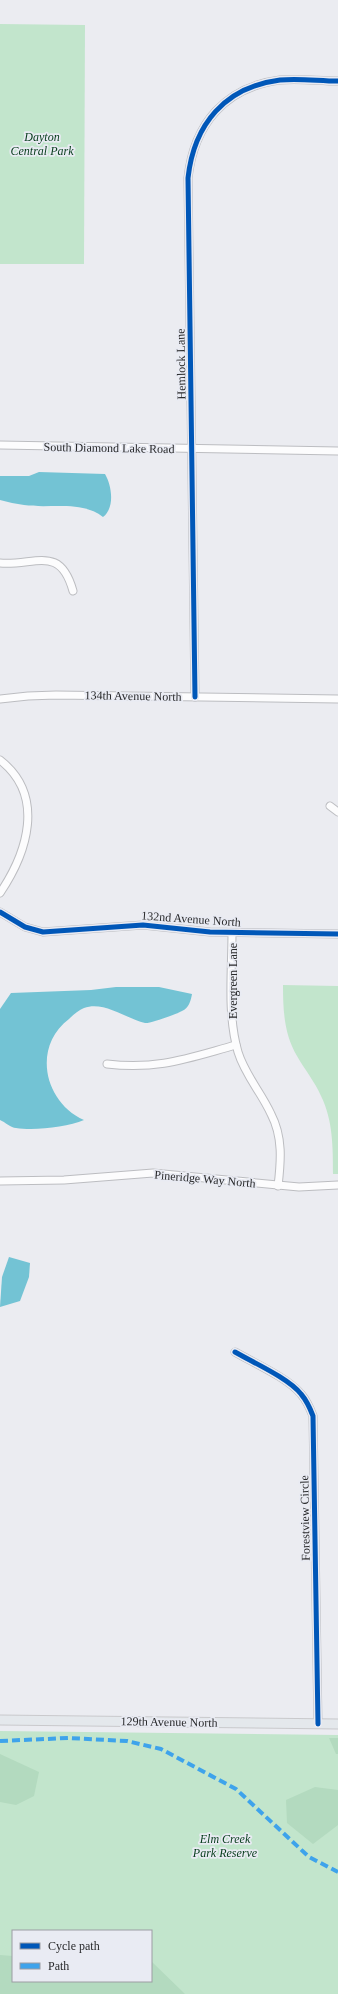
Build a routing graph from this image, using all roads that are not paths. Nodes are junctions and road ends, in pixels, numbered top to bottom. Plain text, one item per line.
1 (338, 81) edge
2 (0, 445) edge
3 (192, 450) junction
4 (338, 451) edge
5 (0, 563) edge
6 (73, 591) dead end
7 (195, 697) junction
8 (0, 699) edge
9 (338, 699) edge
10 (0, 760) edge
11 (330, 806) dead end
12 (338, 812) edge
13 (0, 893) edge
14 (0, 912) edge
15 (232, 933) junction
16 (338, 934) edge
17 (236, 1045) junction
18 (107, 1064) dead end
19 (0, 1181) edge
20 (338, 1185) edge
21 (278, 1186) junction
22 (235, 1352) dead end
23 (0, 1720) edge
24 (318, 1724) junction
25 (338, 1724) edge

1 - 3 street, Hemlock Lane
2 - 3 street, South Diamond Lake Road
3 - 4 street, South Diamond Lake Road
3 - 7 street, Hemlock Lane
5 - 6 street
7 - 8 street, 134th Avenue North
7 - 9 street, 134th Avenue North
10 - 13 street
11 - 12 street
14 - 15 street, 132nd Avenue North
15 - 16 street, 132nd Avenue North
15 - 17 street, Evergreen Lane
17 - 18 street
17 - 21 street, Evergreen Lane
19 - 21 street, Pineridge Way North
20 - 21 street, Pineridge Way North
22 - 24 street, Forestview Circle
23 - 24 main road, 129th Avenue North
24 - 25 main road, 129th Avenue North

